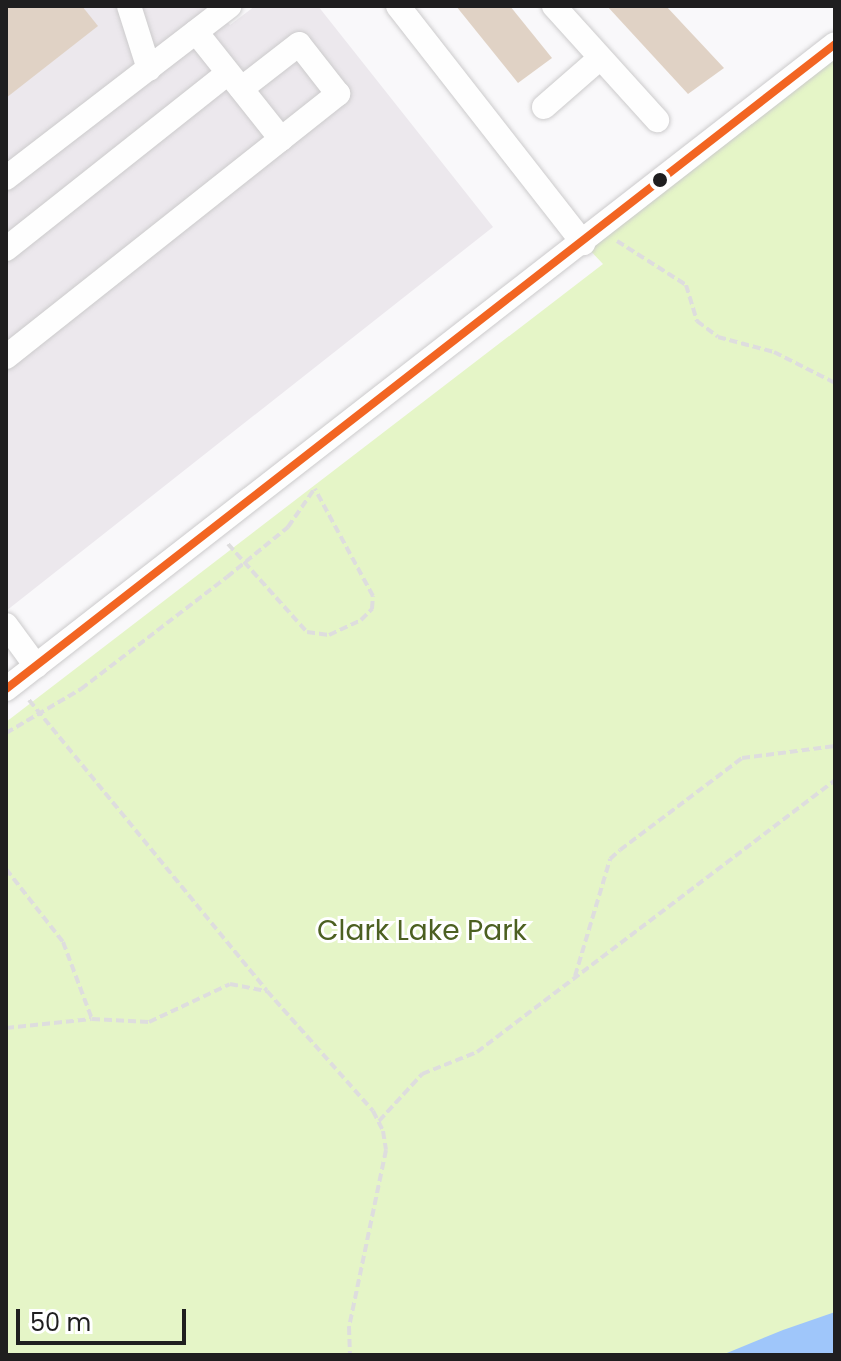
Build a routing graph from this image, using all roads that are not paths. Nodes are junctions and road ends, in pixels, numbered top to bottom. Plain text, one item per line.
1 (129, 6) edge
2 (229, 6) edge
3 (398, 6) edge
4 (554, 6) edge
5 (196, 32) junction
6 (835, 44) edge
7 (599, 59) junction
8 (149, 69) junction
9 (235, 81) junction
10 (544, 107) dead end
11 (657, 120) dead end
12 (281, 139) junction
13 (6, 178) edge
14 (583, 243) junction
15 (6, 249) edge
16 (6, 357) edge
17 (6, 625) edge
18 (36, 666) junction
19 (10, 686) edge

1 - 8 street
2 - 5 street
3 - 14 street
4 - 7 street
5 - 8 street
5 - 9 street
6 - 14 street
7 - 10 street
7 - 11 street
8 - 13 street
9 - 12 street
9 - 12 street
9 - 15 street
12 - 16 street
14 - 18 street
17 - 18 street
18 - 19 street

